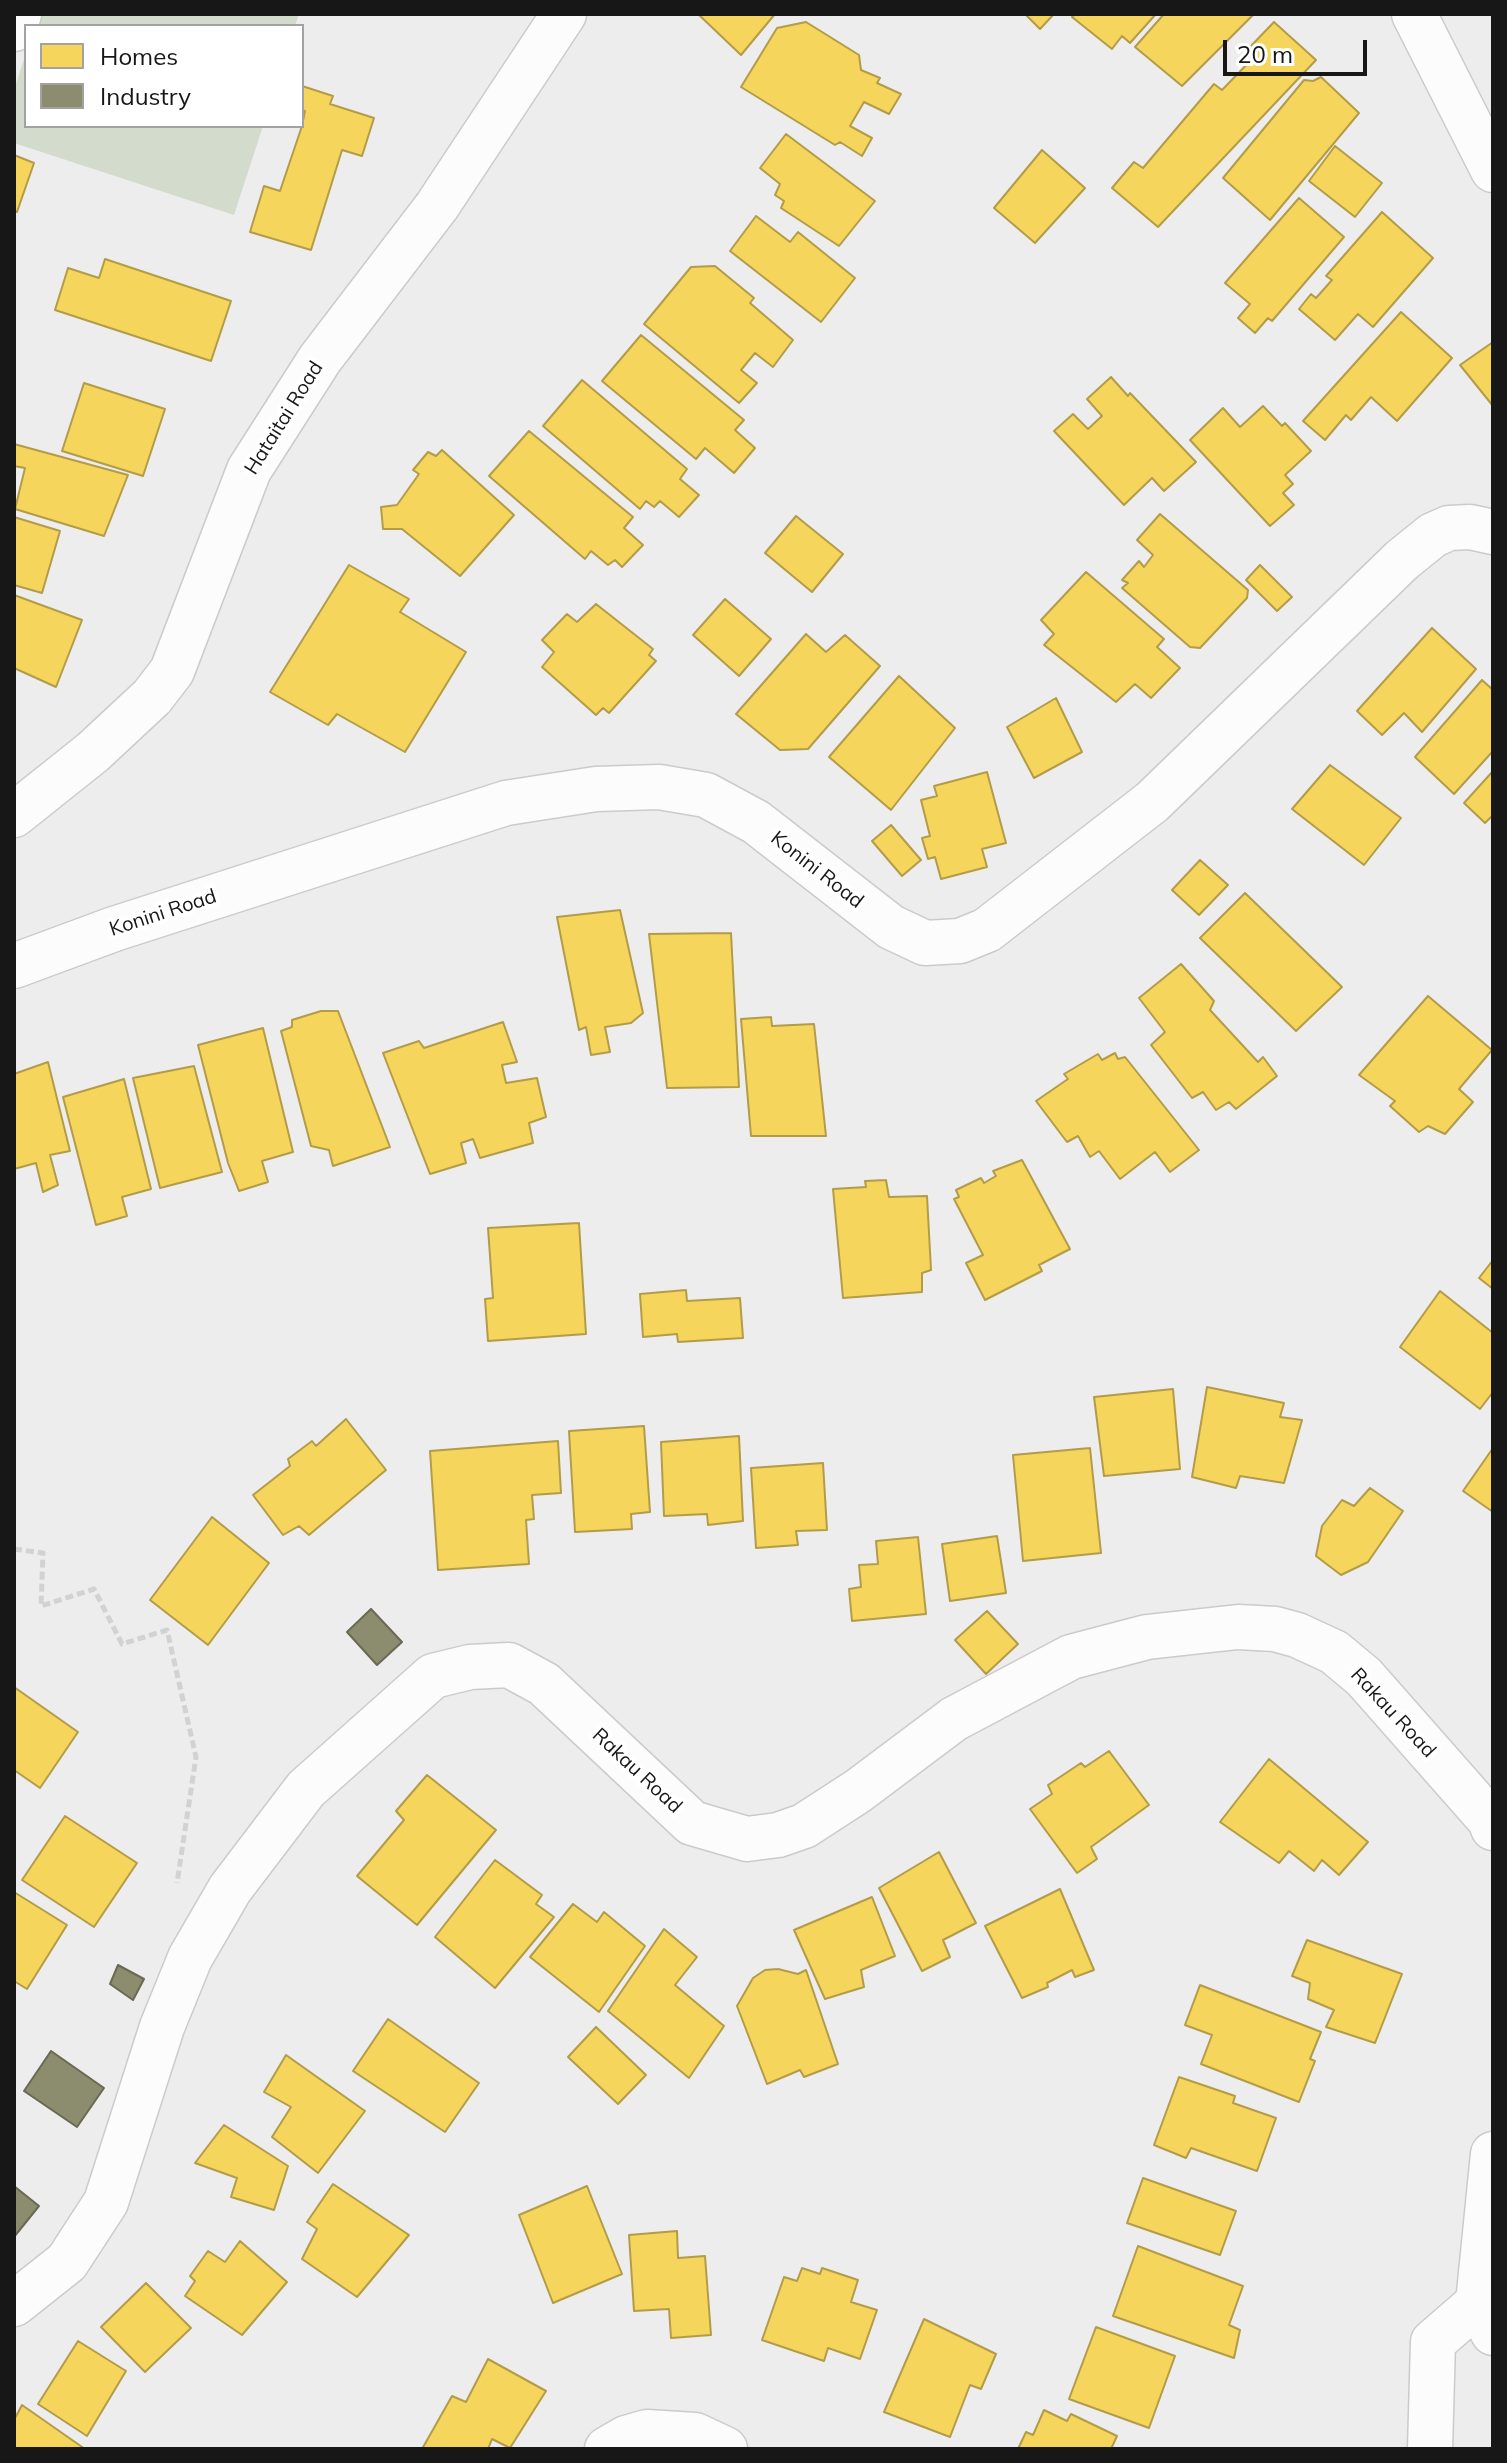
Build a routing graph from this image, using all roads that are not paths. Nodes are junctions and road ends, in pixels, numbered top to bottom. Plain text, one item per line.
1 (19, 14) edge
2 (564, 14) edge
3 (1414, 14) edge
4 (14, 29) edge
5 (1493, 170) edge
6 (1493, 532) edge
7 (14, 815) edge
8 (14, 966) edge
9 (1493, 1828) edge
10 (1493, 2154) edge
11 (14, 2304) edge
12 (1485, 2318) edge
13 (607, 2449) edge
14 (725, 2449) edge
15 (1430, 2449) edge

1 - 4 street
2 - 7 street, Hataitai Road
3 - 5 street
6 - 8 street, Konini Road
9 - 11 street, Rakau Road
10 - 12 street
12 - 15 street
13 - 14 street

